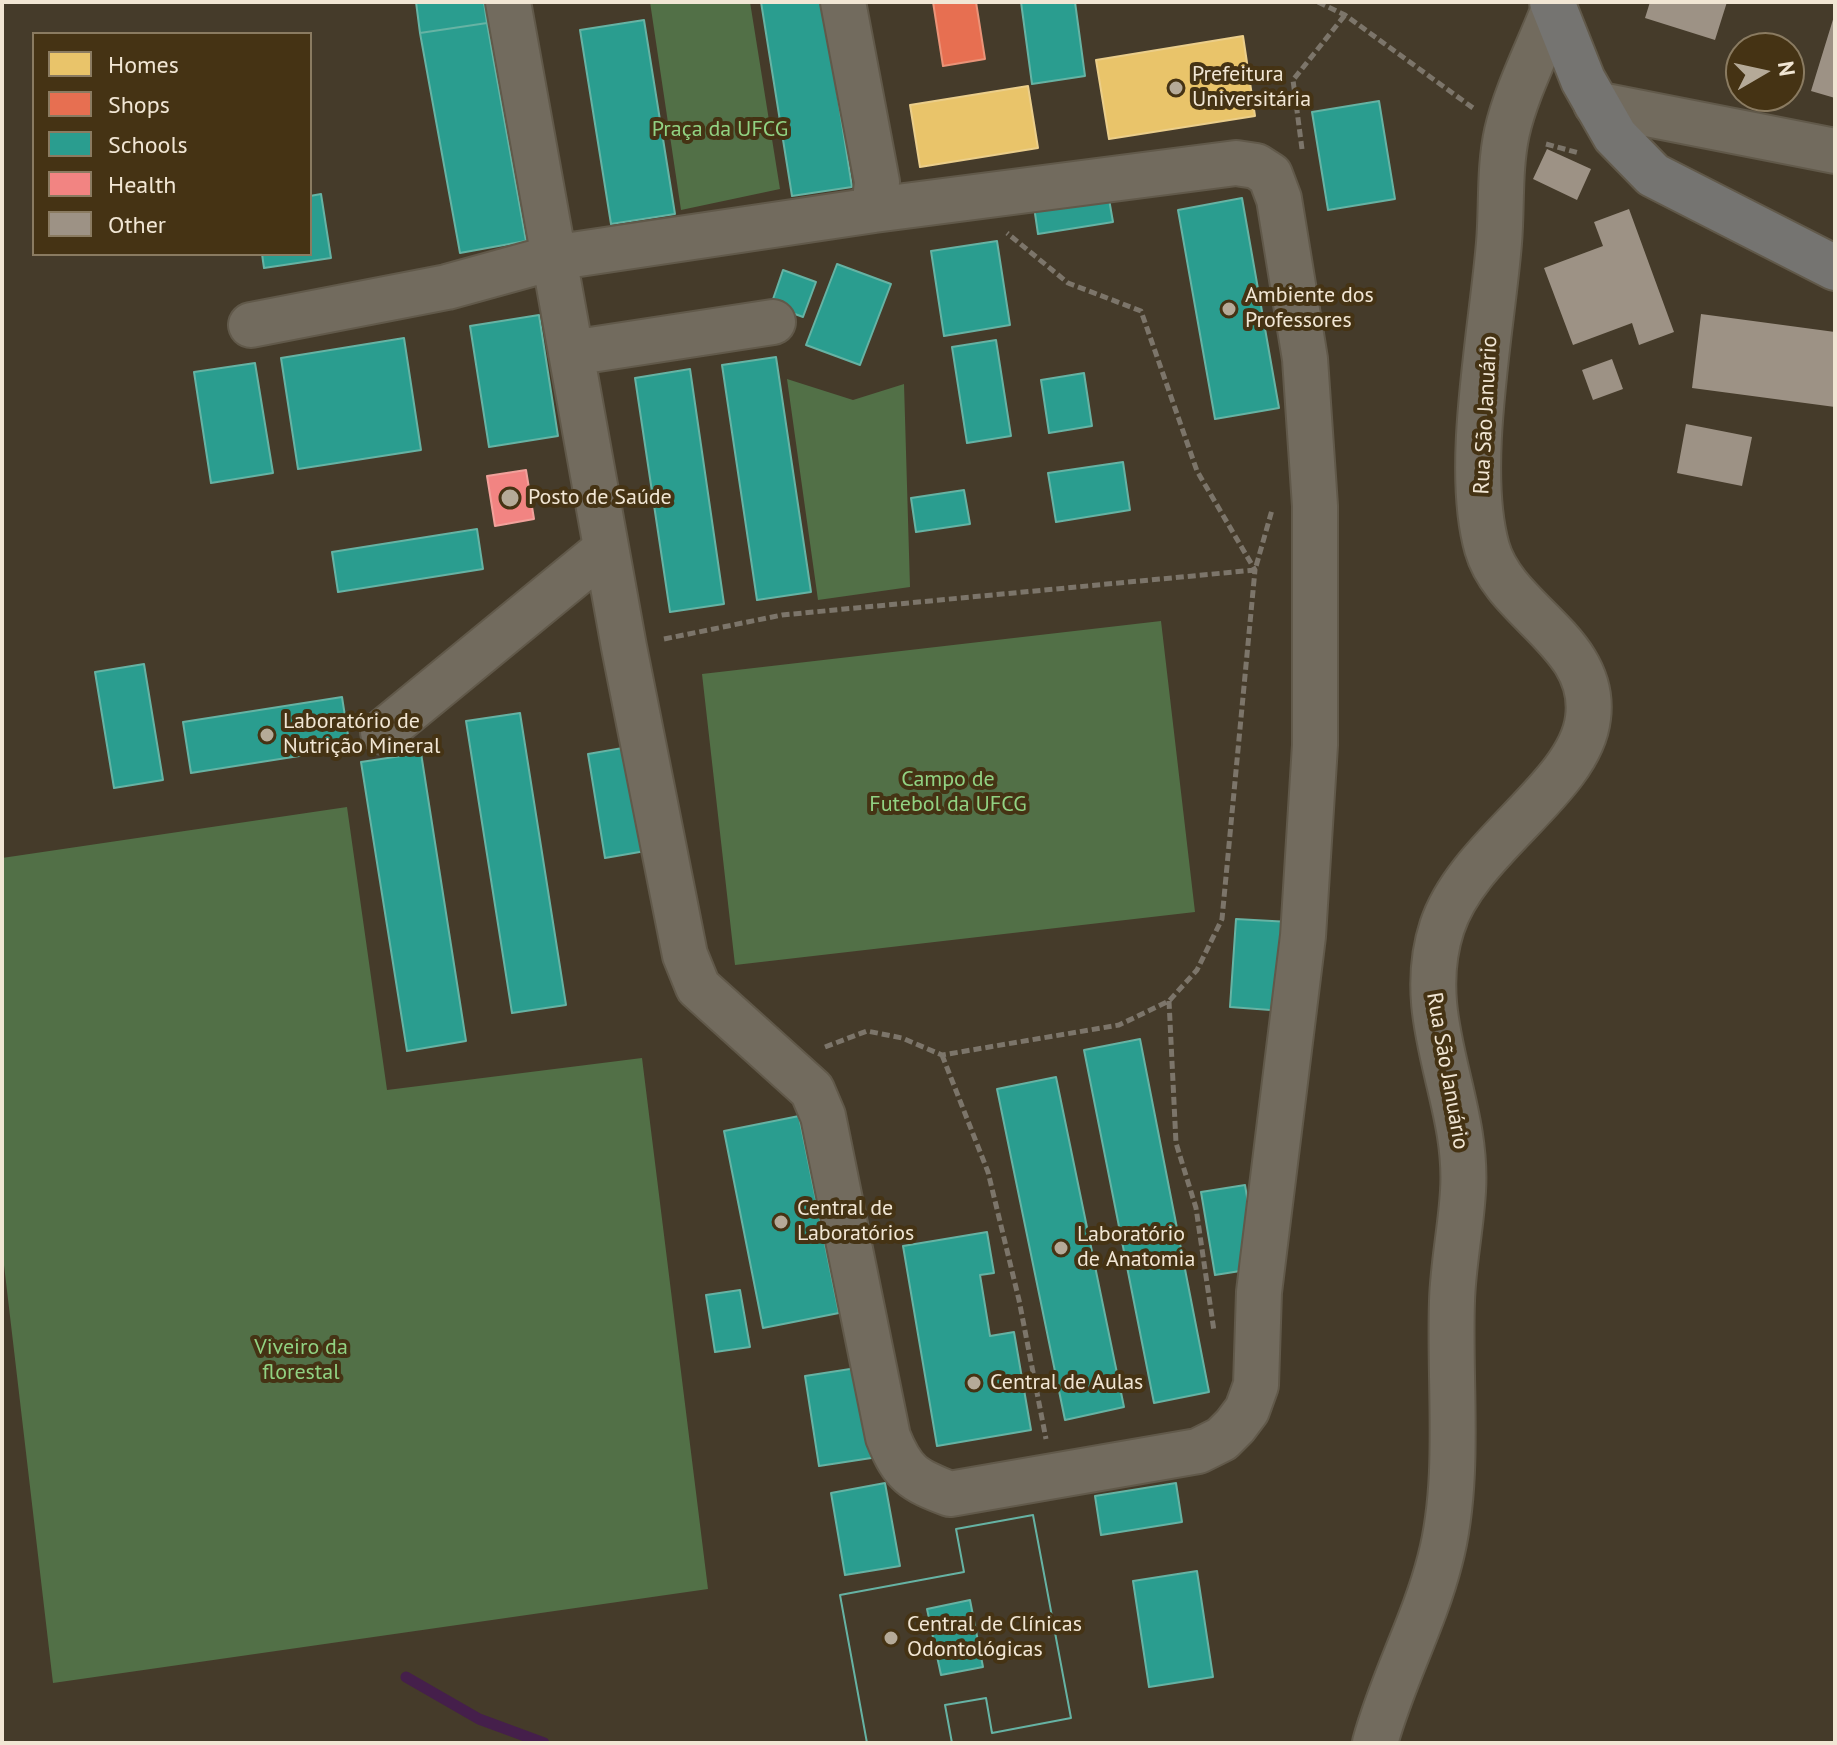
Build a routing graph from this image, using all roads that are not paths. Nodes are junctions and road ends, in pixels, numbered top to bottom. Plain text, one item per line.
1 (508, 2) edge
2 (843, 2) edge
3 (1552, 6) edge
4 (1596, 104) junction
5 (1835, 151) edge
6 (874, 210) junction
7 (552, 258) junction
8 (1835, 268) edge
9 (773, 322) dead end
10 (251, 325) dead end
11 (571, 353) junction
12 (606, 549) junction
13 (383, 732) dead end
14 (1375, 1743) edge

1 - 7 street
2 - 6 street
3 - 4 main road
3 - 14 street, Rua São Januário
4 - 5 street
4 - 8 main road
6 - 7 street
6 - 12 street
7 - 10 street
7 - 11 street
9 - 11 street
11 - 12 street
12 - 13 street

